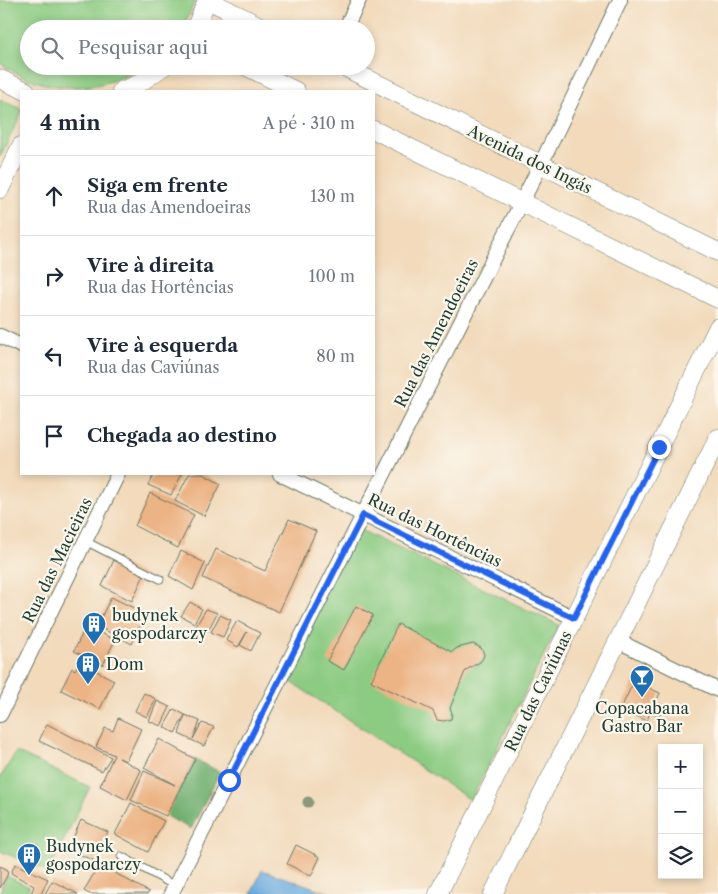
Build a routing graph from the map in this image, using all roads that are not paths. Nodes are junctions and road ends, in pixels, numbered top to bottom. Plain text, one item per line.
1 (208, 0) edge
2 (359, 0) edge
3 (620, 0) edge
4 (199, 20) edge
5 (248, 20) edge
6 (349, 20) edge
7 (151, 75) edge
8 (263, 75) edge
9 (360, 75) edge
10 (0, 79) edge
11 (24, 90) edge
12 (124, 90) edge
13 (294, 90) edge
14 (375, 130) edge
15 (20, 148) edge
16 (541, 164) junction
17 (0, 189) edge
18 (521, 202) junction
19 (718, 252) edge
20 (718, 299) edge
21 (718, 326) edge
22 (0, 336) edge
23 (20, 346) edge
24 (718, 438) edge
25 (118, 475) edge
26 (282, 475) edge
27 (363, 515) junction
28 (85, 541) junction
29 (160, 579) dead end
30 (574, 618) junction
31 (618, 640) junction
32 (718, 690) edge
33 (0, 715) edge
34 (121, 856) dead end
35 (173, 890) edge
36 (438, 894) edge
37 (493, 894) edge

1 - 4 street
1 - 5 street
2 - 6 street
3 - 16 street, Rua das Amendoeiras
7 - 12 street
8 - 13 street
9 - 16 street, Avenida dos Ingás
10 - 11 street
14 - 18 street
15 - 17 street
16 - 18 street, Rua das Amendoeiras
16 - 19 street, Avenida dos Ingás
18 - 20 street
18 - 27 street, Rua das Amendoeiras
21 - 30 street, Rua das Caviúnas
22 - 23 street
24 - 31 street
25 - 28 street, Rua das Macieiras
26 - 27 street, Rua das Hortências
27 - 30 street, Rua das Hortências
27 - 35 street, Rua das Amendoeiras
28 - 29 lane
28 - 33 street, Rua das Macieiras
30 - 36 street, Rua das Caviúnas
31 - 32 street
31 - 37 street
34 - 35 lane

